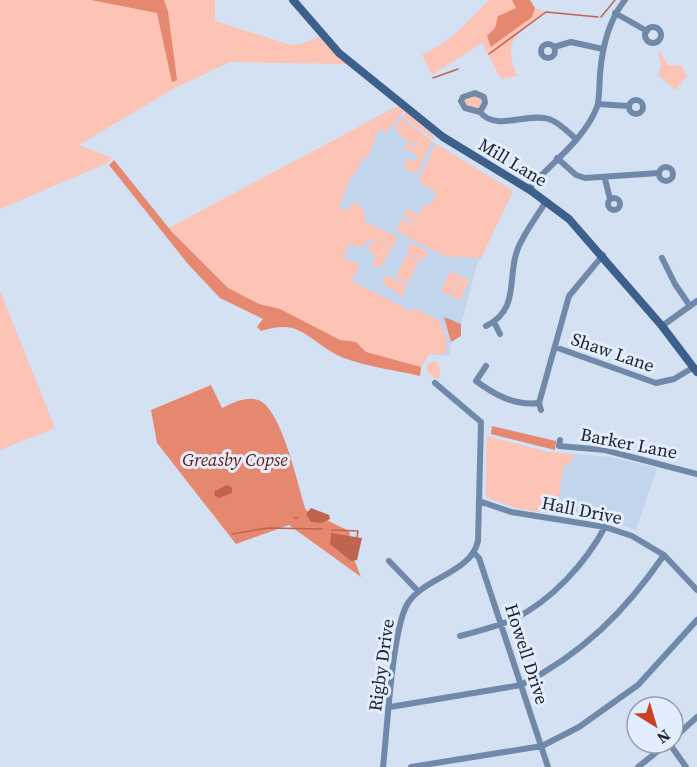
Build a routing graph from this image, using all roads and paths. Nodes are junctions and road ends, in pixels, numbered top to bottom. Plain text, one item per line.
1 (293, 0) edge
2 (625, 0) edge
3 (615, 14) junction
4 (647, 32) dead end
5 (554, 47) dead end
6 (603, 49) junction
7 (598, 104) junction
8 (628, 106) dead end
9 (480, 112) dead end
10 (576, 140) junction
11 (557, 158) junction
12 (658, 173) dead end
13 (605, 178) junction
14 (530, 190) junction
15 (610, 199) dead end
16 (546, 201) junction
17 (603, 255) junction
18 (662, 258) dead end
19 (697, 301) edge
20 (690, 306) junction
21 (494, 322) junction
22 (486, 326) dead end
23 (662, 326) junction
24 (500, 334) dead end
25 (555, 347) junction
26 (486, 366) dead end
27 (695, 370) edge
28 (435, 383) dead end
29 (560, 440) dead end
30 (697, 474) edge
31 (479, 501) junction
32 (605, 527) junction
33 (474, 553) junction
34 (664, 555) junction
35 (389, 561) dead end
36 (697, 590) edge
37 (418, 591) junction
38 (697, 620) edge
39 (501, 624) junction
40 (460, 636) dead end
41 (521, 685) junction
42 (390, 707) junction
43 (697, 717) edge
44 (685, 728) edge
45 (542, 746) junction
46 (654, 755) edge
47 (383, 767) edge
48 (411, 767) edge
49 (548, 767) edge
50 (638, 767) edge

1 - 14 street, Mill Lane
2 - 3 street
3 - 4 street
3 - 6 street
5 - 6 street
6 - 7 street
7 - 8 street
7 - 10 street
9 - 10 street
10 - 11 street
11 - 13 street
11 - 14 street
12 - 13 street
13 - 15 street
14 - 16 street, Mill Lane
16 - 17 street, Mill Lane
16 - 21 street
17 - 23 street, Mill Lane
17 - 25 street
18 - 20 street
19 - 20 street
20 - 23 street
21 - 22 street
21 - 24 street
23 - 27 street, Mill Lane
25 - 26 street
25 - 27 street, Shaw Lane
28 - 31 street
29 - 30 street, Barker Lane
31 - 32 street, Hall Drive
31 - 33 street
32 - 34 street, Hall Drive
32 - 39 street
33 - 37 street, Rigby Drive
33 - 39 street, Howell Drive
34 - 36 street, Hall Drive
34 - 41 street
35 - 37 street
37 - 42 street, Rigby Drive
38 - 45 street
39 - 40 street
39 - 41 street, Howell Drive
41 - 42 street
41 - 45 street, Howell Drive
42 - 47 street, Rigby Drive
43 - 44 street
45 - 48 street
45 - 49 street, Howell Drive
46 - 50 street

